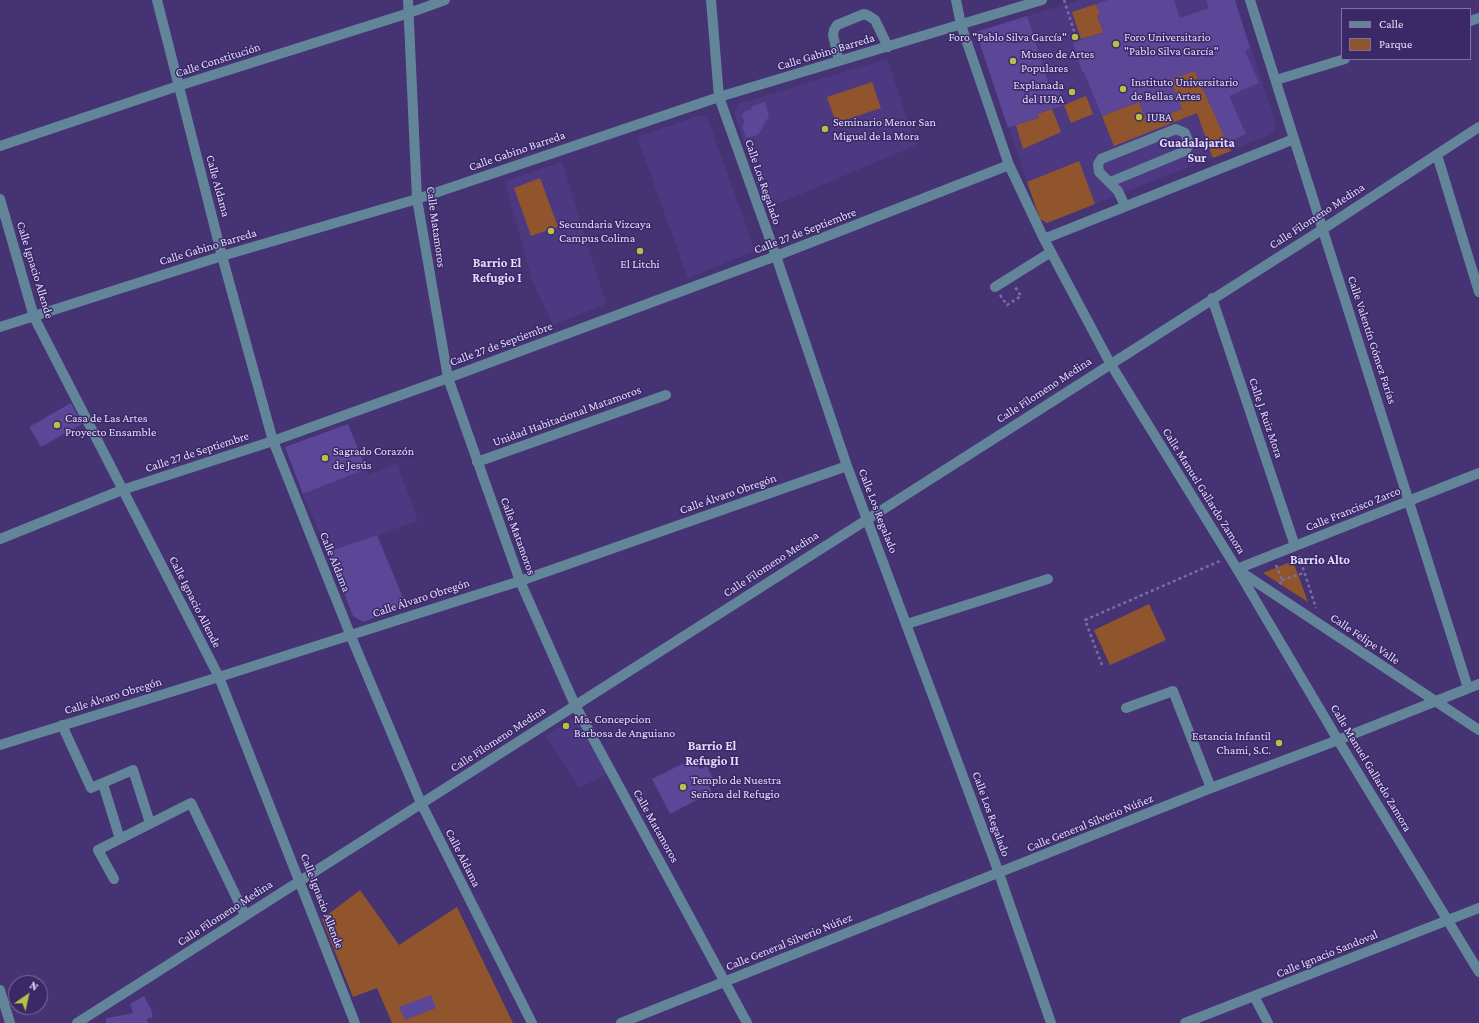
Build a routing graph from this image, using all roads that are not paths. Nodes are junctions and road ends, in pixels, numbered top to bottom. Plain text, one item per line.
1 (157, 0) edge
2 (408, 0) edge
3 (445, 0) edge
4 (710, 0) edge
5 (956, 0) edge
6 (1042, 0) edge
7 (1250, 0) edge
8 (409, 13) junction
9 (962, 25) junction
10 (888, 47) junction
11 (1342, 60) edge
12 (839, 61) junction
13 (1276, 80) junction
14 (178, 86) junction
15 (719, 97) junction
16 (1479, 128) edge
17 (1294, 138) junction
18 (0, 146) edge
19 (1437, 155) junction
20 (1009, 165) junction
21 (1110, 182) junction
22 (0, 199) edge
23 (417, 199) junction
24 (1125, 206) junction
25 (1323, 229) junction
26 (1044, 239) junction
27 (1051, 252) junction
28 (222, 256) junction
29 (776, 256) junction
30 (995, 287) road end
31 (1479, 292) edge
32 (1212, 298) junction
33 (34, 317) junction
34 (0, 327) edge
35 (1110, 363) junction
36 (448, 378) junction
37 (666, 395) dead end
38 (273, 441) junction
39 (477, 462) junction
40 (847, 466) junction
41 (1479, 473) edge
42 (122, 490) junction
43 (1409, 501) junction
44 (867, 518) junction
45 (0, 539) edge
46 (1295, 546) junction
47 (1237, 569) junction
48 (1048, 579) dead end
49 (520, 580) junction
50 (907, 624) junction
51 (350, 634) junction
52 (219, 677) junction
53 (1479, 684) edge
54 (1468, 688) junction
55 (1436, 702) junction
56 (575, 705) junction
57 (1126, 708) dead end
58 (62, 725) junction
59 (1479, 730) edge
60 (1338, 740) junction
61 (0, 745) edge
62 (103, 784) junction
63 (1211, 788) junction
64 (421, 803) junction
65 (150, 823) junction
66 (120, 838) junction
67 (999, 873) junction
68 (114, 879) dead end
69 (300, 880) junction
70 (1479, 908) edge
71 (245, 915) junction
72 (1448, 920) junction
73 (1479, 972) edge
74 (725, 981) junction
75 (0, 990) edge
76 (1254, 996) junction
77 (10, 1023) edge
78 (77, 1023) edge
79 (355, 1023) edge
80 (532, 1023) edge
81 (621, 1023) edge
82 (747, 1023) edge
83 (1051, 1023) edge
84 (1185, 1023) edge
85 (1268, 1023) edge

1 - 14 street, Calle Aldama
2 - 8 street, Calle Matamoros
3 - 8 street, Calle Constitución
4 - 15 street, Calle Los Regalado
5 - 9 street, Calle Manuel Gallardo Zamora
6 - 9 street, Calle Gabino Barreda
7 - 13 street, Calle Valentín Gómez Farías
8 - 14 street, Calle Constitución
8 - 23 street, Calle Matamoros
9 - 10 street, Calle Gabino Barreda
9 - 20 street, Calle Manuel Gallardo Zamora
10 - 12 street, Calle Gabino Barreda
10 - 12 street
11 - 13 street
12 - 15 street, Calle Gabino Barreda
13 - 17 street, Calle Valentín Gómez Farías
14 - 18 street, Calle Constitución
14 - 28 street, Calle Aldama
15 - 23 street, Calle Gabino Barreda
15 - 29 street, Calle Los Regalado
16 - 19 street, Calle Filomeno Medina
17 - 24 street
17 - 25 street, Calle Valentín Gómez Farías
19 - 25 street, Calle Filomeno Medina
19 - 31 street
20 - 26 street, Calle Manuel Gallardo Zamora
20 - 29 street, Calle 27 de Septiembre
21 - 21 street
21 - 24 street
22 - 33 street, Calle Ignacio Allende
23 - 28 street, Calle Gabino Barreda
23 - 36 street, Calle Matamoros
24 - 26 street
25 - 32 street, Calle Filomeno Medina
25 - 43 street, Calle Valentín Gómez Farías
26 - 27 street, Calle Manuel Gallardo Zamora
27 - 30 street
27 - 35 street, Calle Manuel Gallardo Zamora
28 - 33 street, Calle Gabino Barreda
28 - 38 street, Calle Aldama
29 - 36 street, Calle 27 de Septiembre
29 - 40 street, Calle Los Regalado
32 - 35 street, Calle Filomeno Medina
32 - 46 street, Calle J. Ruiz Mora
33 - 34 street, Calle Gabino Barreda
33 - 42 street, Calle Ignacio Allende
35 - 44 street, Calle Filomeno Medina
35 - 47 street, Calle Manuel Gallardo Zamora
36 - 38 street, Calle 27 de Septiembre
36 - 39 street, Calle Matamoros
37 - 39 street, Unidad Habitacional Matamoros
38 - 42 street, Calle 27 de Septiembre
38 - 51 street, Calle Aldama
39 - 49 street, Calle Matamoros
40 - 44 street, Calle Los Regalado
40 - 49 street, Calle Álvaro Obregón
41 - 43 street, Calle Francisco Zarco
42 - 45 street, Calle 27 de Septiembre
42 - 52 street, Calle Ignacio Allende
43 - 46 street, Calle Francisco Zarco
43 - 54 street, Calle Valentín Gómez Farías
44 - 50 street, Calle Los Regalado
44 - 56 street, Calle Filomeno Medina
46 - 47 street, Calle Francisco Zarco
47 - 55 street, Calle Felipe Valle
47 - 60 street, Calle Manuel Gallardo Zamora
48 - 50 street
49 - 51 street, Calle Álvaro Obregón
49 - 56 street, Calle Matamoros
50 - 67 street, Calle Los Regalado
51 - 52 street, Calle Álvaro Obregón
51 - 64 street, Calle Aldama
52 - 58 street, Calle Álvaro Obregón
52 - 69 street, Calle Ignacio Allende
53 - 54 street, Calle General Silverio Núñez
54 - 55 street, Calle General Silverio Núñez
55 - 59 street, Calle Felipe Valle
55 - 60 street, Calle General Silverio Núñez
56 - 64 street, Calle Filomeno Medina
56 - 74 street, Calle Matamoros
57 - 63 street
58 - 61 street, Calle Álvaro Obregón
58 - 62 street
60 - 63 street, Calle General Silverio Núñez
60 - 72 street, Calle Manuel Gallardo Zamora
62 - 65 street
62 - 66 street
63 - 67 street, Calle General Silverio Núñez
64 - 69 street, Calle Filomeno Medina
64 - 80 street, Calle Aldama
65 - 66 street
65 - 71 street
66 - 68 street
67 - 74 street, Calle General Silverio Núñez
67 - 83 street, Calle Los Regalado
69 - 71 street, Calle Filomeno Medina
69 - 79 street, Calle Ignacio Allende
70 - 72 street, Calle Ignacio Sandoval
71 - 78 street, Calle Filomeno Medina
72 - 73 street, Calle Manuel Gallardo Zamora
72 - 76 street, Calle Ignacio Sandoval
74 - 81 street, Calle General Silverio Núñez
74 - 82 street, Calle Matamoros
75 - 77 street
76 - 84 street, Calle Ignacio Sandoval
76 - 85 street

